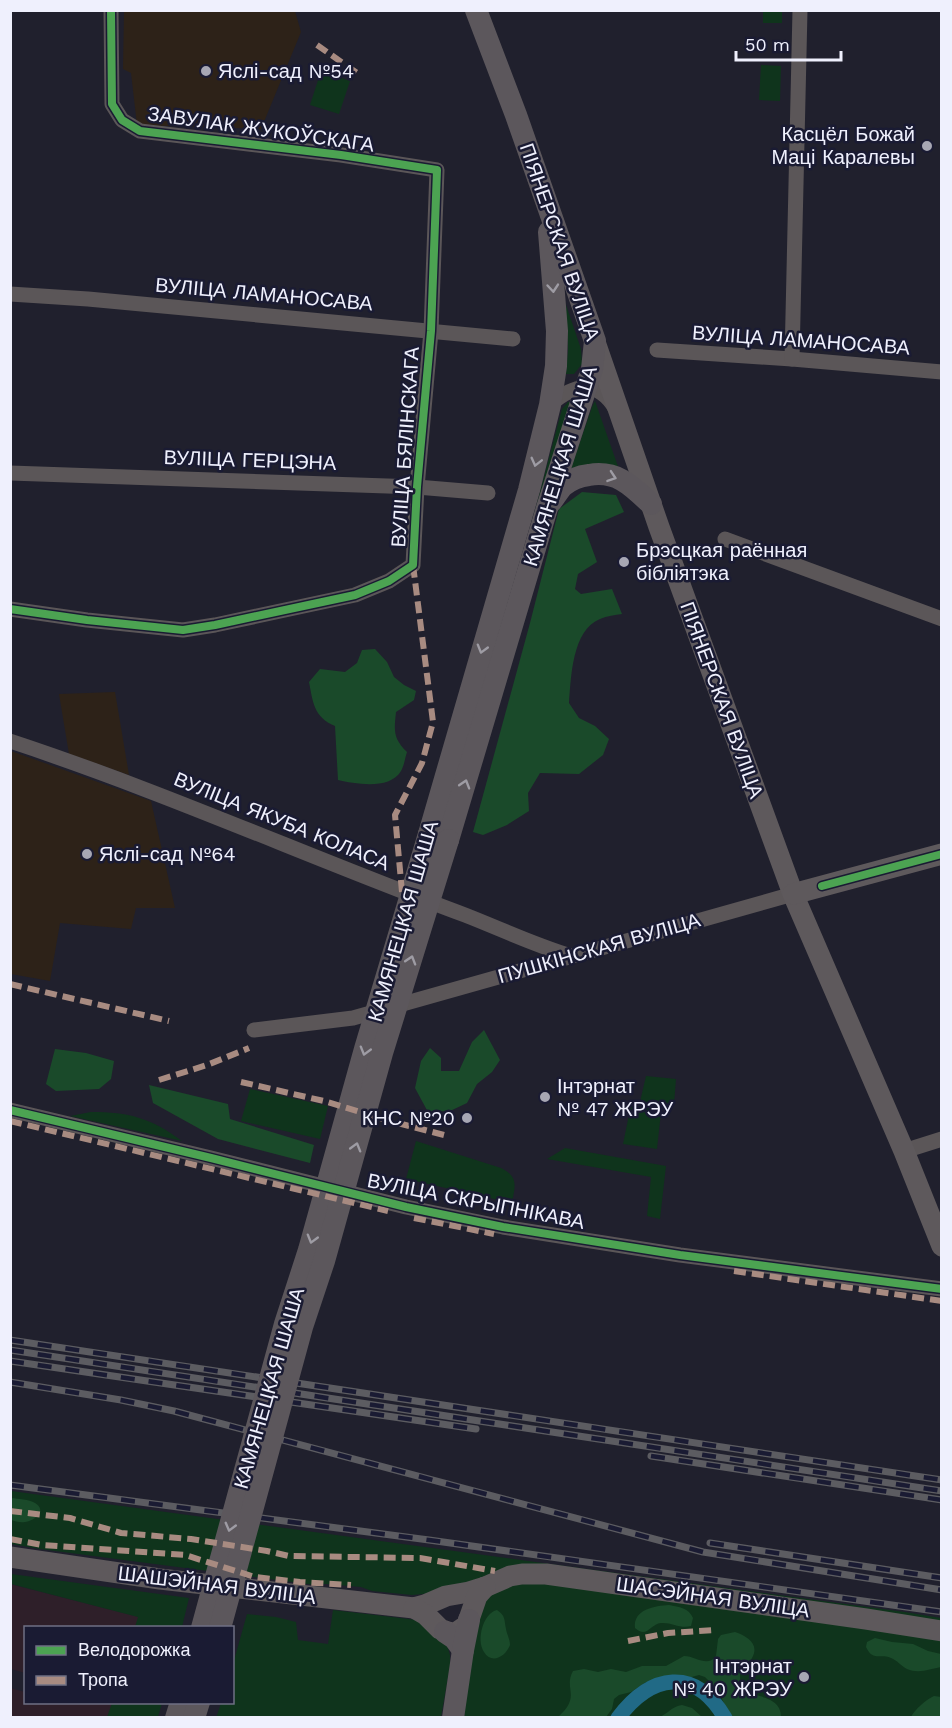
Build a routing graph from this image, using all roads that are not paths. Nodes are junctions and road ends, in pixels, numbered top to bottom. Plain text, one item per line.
1 (111, 10) edge
2 (476, 10) edge
3 (800, 10) edge
4 (437, 170) joint
5 (548, 208) junction
6 (10, 294) edge
7 (431, 331) junction
8 (513, 339) dead end
9 (595, 341) junction
10 (657, 350) dead end
11 (792, 359) junction
12 (942, 372) edge
13 (585, 388) junction
14 (550, 405) junction
15 (620, 416) junction
16 (10, 472) edge
17 (417, 487) junction
18 (488, 493) dead end
19 (651, 504) junction
20 (547, 508) junction
21 (724, 539) dead end
22 (10, 609) edge
23 (942, 619) edge
24 (10, 741) edge
25 (438, 837) junction
26 (942, 854) edge
27 (793, 894) junction
28 (571, 956) junction
29 (254, 1030) dead end
30 (10, 1110) edge
31 (942, 1138) edge
32 (904, 1151) junction
33 (942, 1245) edge
34 (942, 1289) edge
35 (14, 1558) edge
36 (485, 1587) junction
37 (446, 1596) junction
38 (414, 1608) junction
39 (470, 1617) junction
40 (203, 1626) edge
41 (221, 1626) edge
42 (440, 1628) junction
43 (942, 1631) edge
44 (463, 1650) junction
45 (453, 1718) edge

1 - 4 street, ЗАВУЛАК ЖУКОЎСКАГА
2 - 5 main road, ПІЯНЕРСКАЯ ВУЛІЦА
3 - 11 street
4 - 7 street, ВУЛІЦА БЯЛІНСКАГА
5 - 9 main road, ПІЯНЕРСКАЯ ВУЛІЦА
5 -> 14 main road, КАМЯНЕЦКАЯ ШАША
6 - 7 street, ВУЛІЦА ЛАМАНОСАВА
7 - 8 street, ВУЛІЦА ЛАМАНОСАВА
7 - 17 street, ВУЛІЦА БЯЛІНСКАГА
9 - 13 main road, КАМЯНЕЦКАЯ ШАША
9 - 15 main road, ПІЯНЕРСКАЯ ВУЛІЦА
10 - 11 street, ВУЛІЦА ЛАМАНОСАВА
11 - 12 street, ВУЛІЦА ЛАМАНОСАВА
13 - 14 street
13 - 15 street
13 - 20 main road, КАМЯНЕЦКАЯ ШАША
14 -> 25 main road, КАМЯНЕЦКАЯ ШАША
15 - 19 main road, ПІЯНЕРСКАЯ ВУЛІЦА
16 - 17 street, ВУЛІЦА ГЕРЦЭНА
17 - 18 street, ВУЛІЦА ГЕРЦЭНА
17 - 22 street, ВУЛІЦА БЯЛІНСКАГА
20 -> 19 main road
19 - 27 main road, ПІЯНЕРСКАЯ ВУЛІЦА
25 -> 20 main road, КАМЯНЕЦКАЯ ШАША
21 - 23 street
24 - 28 street, ВУЛІЦА ЯКУБА КОЛАСА
25 -> 40 main road, КАМЯНЕЦКАЯ ШАША, bridge
41 -> 25 main road, КАМЯНЕЦКАЯ ШАША, bridge
26 - 27 main road, ПУШКІНСКАЯ ВУЛІЦА
27 - 28 street, ПУШКІНСКАЯ ВУЛІЦА
27 - 32 main road, ПІЯНЕРСКАЯ ВУЛІЦА
28 - 29 street, ПУШКІНСКАЯ ВУЛІЦА
30 - 34 street, ВУЛІЦА СКРЫПНІКАВА
31 - 32 street
32 - 33 main road, ПІЯНЕРСКАЯ ВУЛІЦА
35 - 38 main road, ШАШЭЙНАЯ ВУЛІЦА
36 - 37 main road, ШАСЭЙНАЯ ВУЛІЦА
36 - 39 main road
36 - 43 main road, ШАСЭЙНАЯ ВУЛІЦА
37 - 38 main road, ШАШЭЙНАЯ ВУЛІЦА
37 - 39 main road
37 - 42 main road
38 - 42 main road, ШАШЭЙНАЯ ВУЛІЦА
39 - 42 main road
39 - 44 main road
42 - 44 main road
44 - 45 main road

